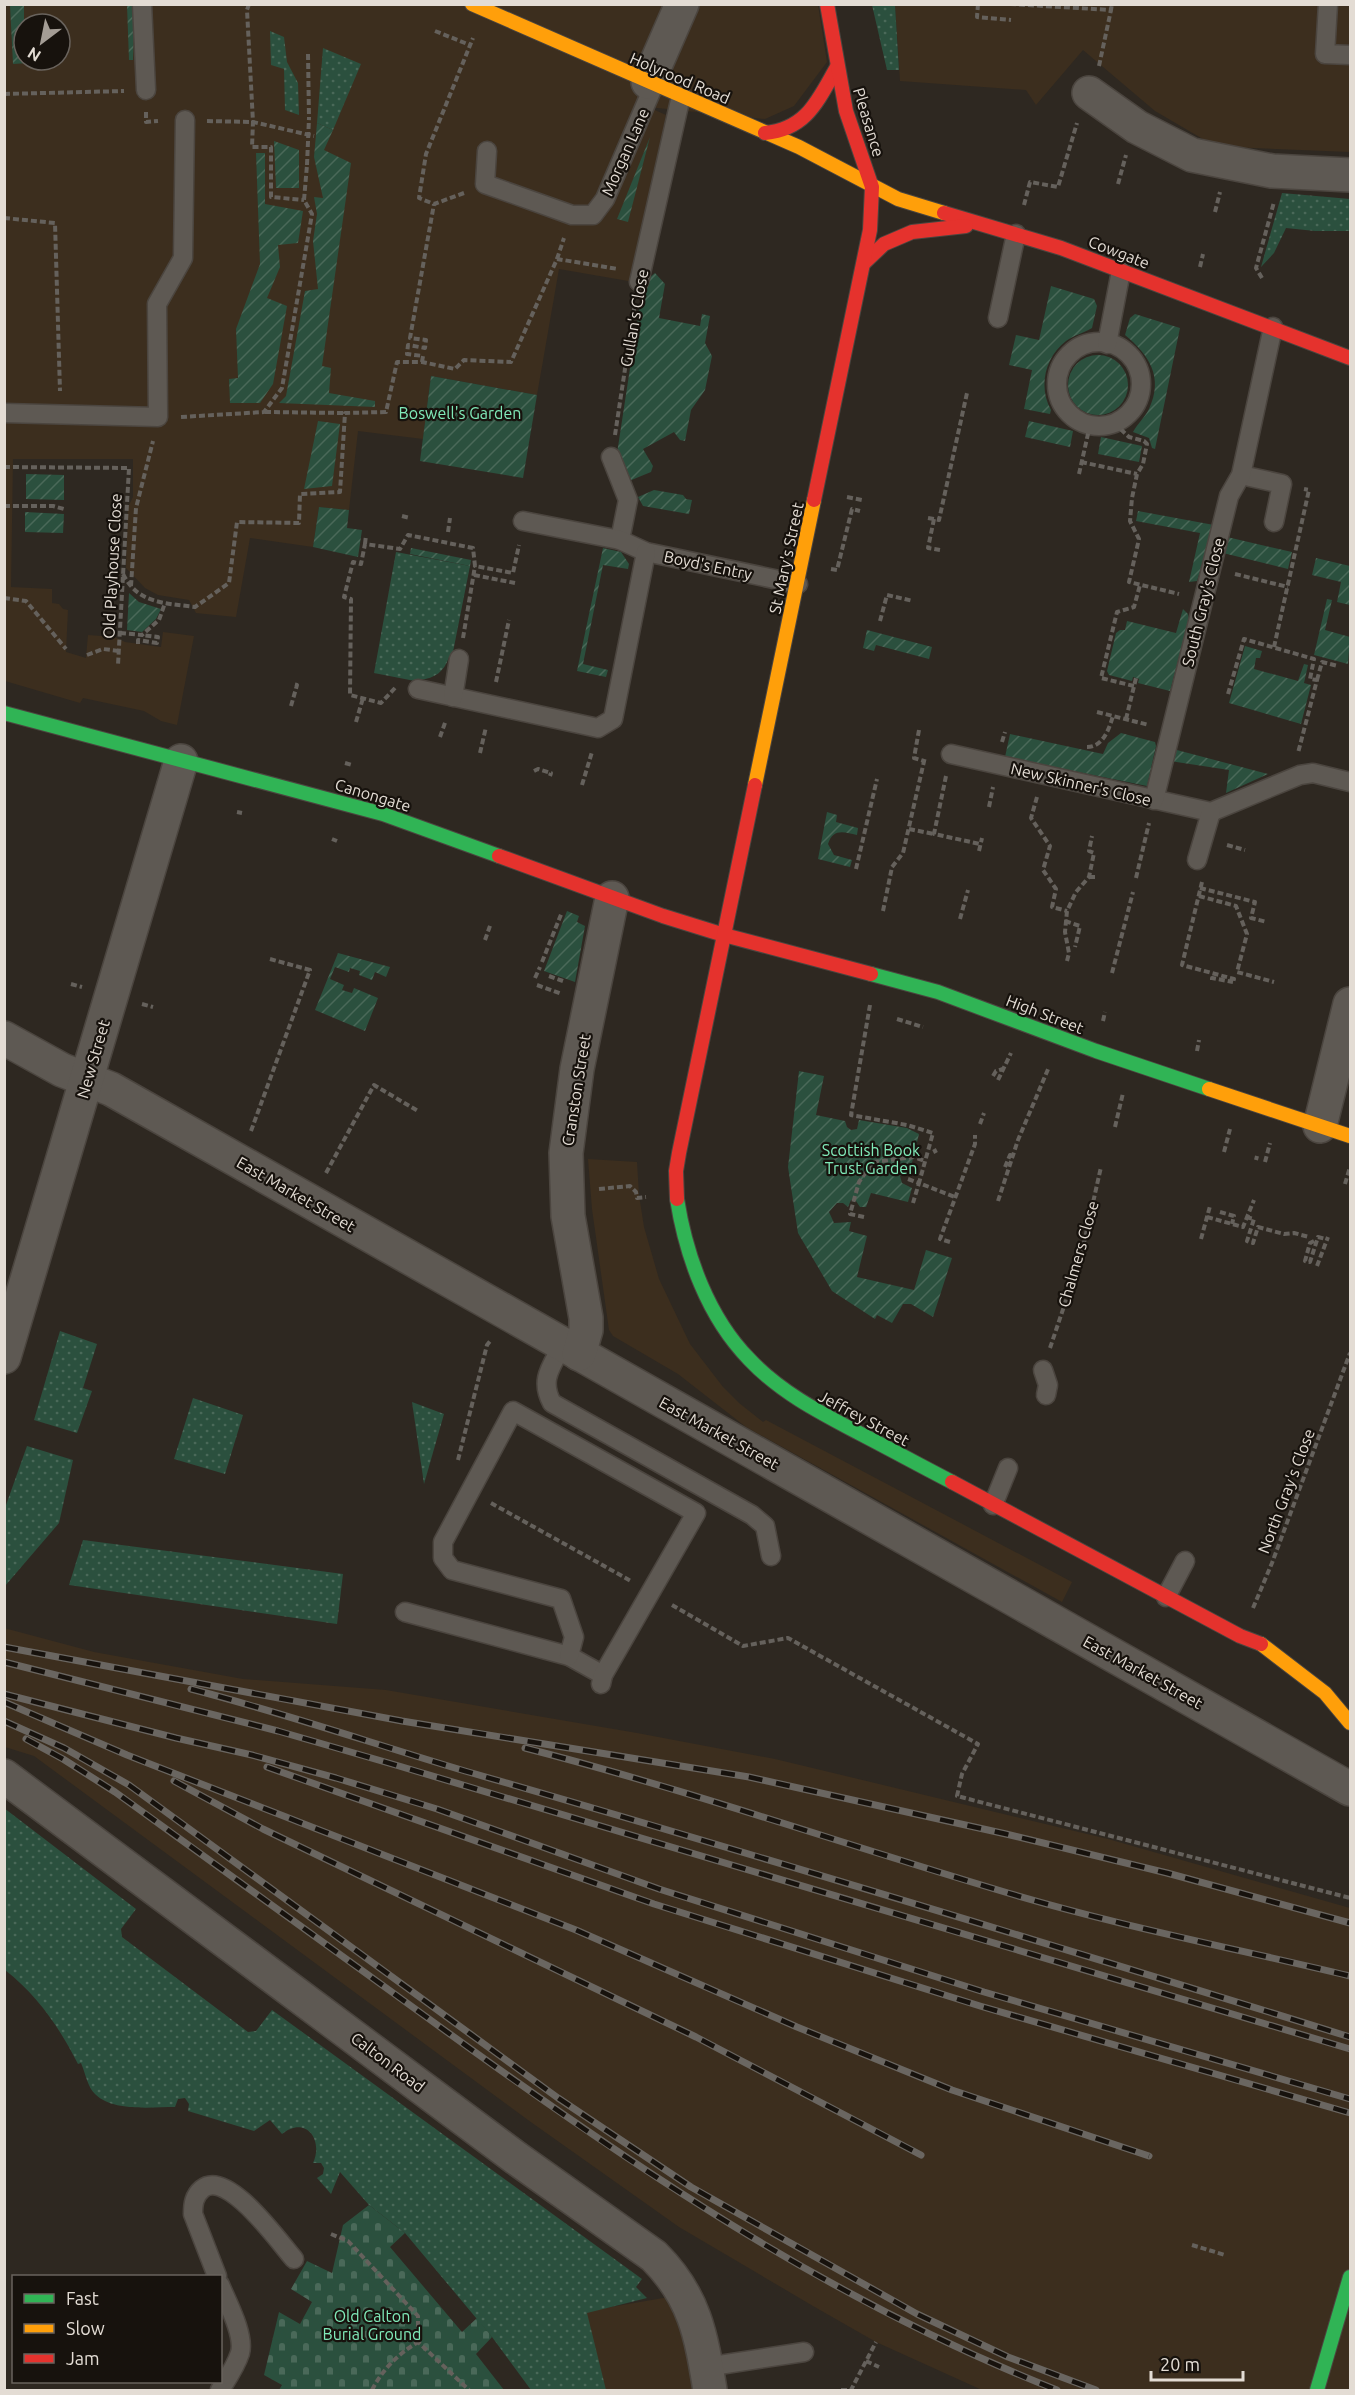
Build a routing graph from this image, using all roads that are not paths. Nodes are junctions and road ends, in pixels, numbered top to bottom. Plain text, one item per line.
1 (142, 4) edge
2 (682, 4) edge
3 (827, 4) edge
4 (1328, 4) edge
5 (478, 7) edge
6 (1350, 55) edge
7 (837, 67) junction
8 (651, 84) junction
9 (146, 90) road end
10 (1089, 93) road end
11 (681, 96) junction
12 (185, 120) road end
13 (765, 134) junction
14 (487, 151) dead end
15 (1350, 175) edge
16 (872, 187) junction
17 (982, 224) junction
18 (1016, 234) junction
19 (864, 263) junction
20 (1121, 271) junction
21 (639, 282) road end
22 (998, 318) dead end
23 (1273, 327) junction
24 (1107, 344) junction
25 (1350, 358) edge
26 (4, 413) edge
27 (612, 457) road end
28 (1241, 475) junction
29 (524, 521) road end
30 (1274, 522) dead end
31 (620, 540) junction
32 (645, 552) junction
33 (798, 584) junction
34 (459, 659) road end
35 (418, 689) road end
36 (453, 697) junction
37 (4, 713) edge
38 (951, 754) road end
39 (181, 761) junction
40 (1350, 782) edge
41 (1154, 800) junction
42 (1211, 812) junction
43 (1197, 860) dead end
44 (612, 898) junction
45 (724, 935) junction
46 (1350, 1004) edge
47 (4, 1038) edge
48 (87, 1081) junction
49 (1335, 1131) edge
50 (571, 1349) junction
51 (4, 1357) edge
52 (1043, 1370) dead end
53 (1047, 1395) dead end
54 (1008, 1468) dead end
55 (993, 1505) junction
56 (771, 1556) dead end
57 (1185, 1561) dead end
58 (1166, 1597) junction
59 (405, 1611) dead end
60 (569, 1656) junction
61 (1350, 1724) edge
62 (4, 1776) edge
63 (1350, 1789) edge
64 (294, 2259) dead end
65 (216, 2275) edge
66 (1350, 2277) edge
67 (222, 2290) edge
68 (804, 2352) dead end
69 (708, 2379) edge
70 (220, 2391) edge
71 (1317, 2391) edge

1 - 9 lane
2 - 8 street
3 - 7 street, Pleasance
4 - 6 lane
5 - 8 street, Holyrood Road
7 - 13 street, Pleasance
7 - 16 street, Pleasance
8 - 11 street, Holyrood Road
8 - 14 lane, Morgan Lane
10 - 15 street
11 - 13 street, Holyrood Road
11 - 21 lane, Gullan's Close
12 - 26 lane
13 - 16 street, Holyrood Road
16 - 17 street, Cowgate
16 - 19 street, St Mary's Street
17 - 18 street, Cowgate
17 - 19 street
18 - 20 street, Cowgate
18 - 22 lane
19 - 33 street, St Mary's Street
20 - 23 street, Cowgate
20 - 24 lane
23 - 25 street, Cowgate
23 - 28 lane, South Gray's Close
24 - 24 lane
27 - 31 lane
28 - 30 lane
28 - 41 lane, South Gray's Close
29 - 31 lane, Boyd's Entry
31 - 32 lane, Boyd's Entry
32 - 33 lane, Boyd's Entry
32 - 36 lane
33 - 45 street, St Mary's Street
34 - 36 lane
35 - 36 lane
37 - 39 street, Canongate
38 - 41 lane, New Skinner's Close
39 - 44 street, Canongate
39 - 48 street, New Street
40 - 42 lane
41 - 42 lane, New Skinner's Close
42 - 43 lane
44 - 45 street, Canongate
44 - 50 street, Cranston Street
45 - 49 street, High Street
45 - 55 street, Jeffrey Street
46 - 49 street
47 - 48 street, East Market Street
48 - 50 street, East Market Street
48 - 51 street, New Street
50 - 56 lane
50 - 63 street, East Market Street
52 - 53 lane
54 - 55 lane
55 - 58 street, Jeffrey Street
57 - 58 lane
58 - 61 street, Jeffrey Street
59 - 60 lane
60 - 60 lane
62 - 69 street, Calton Road
64 - 65 lane
66 - 71 street
67 - 70 lane
68 - 69 lane

